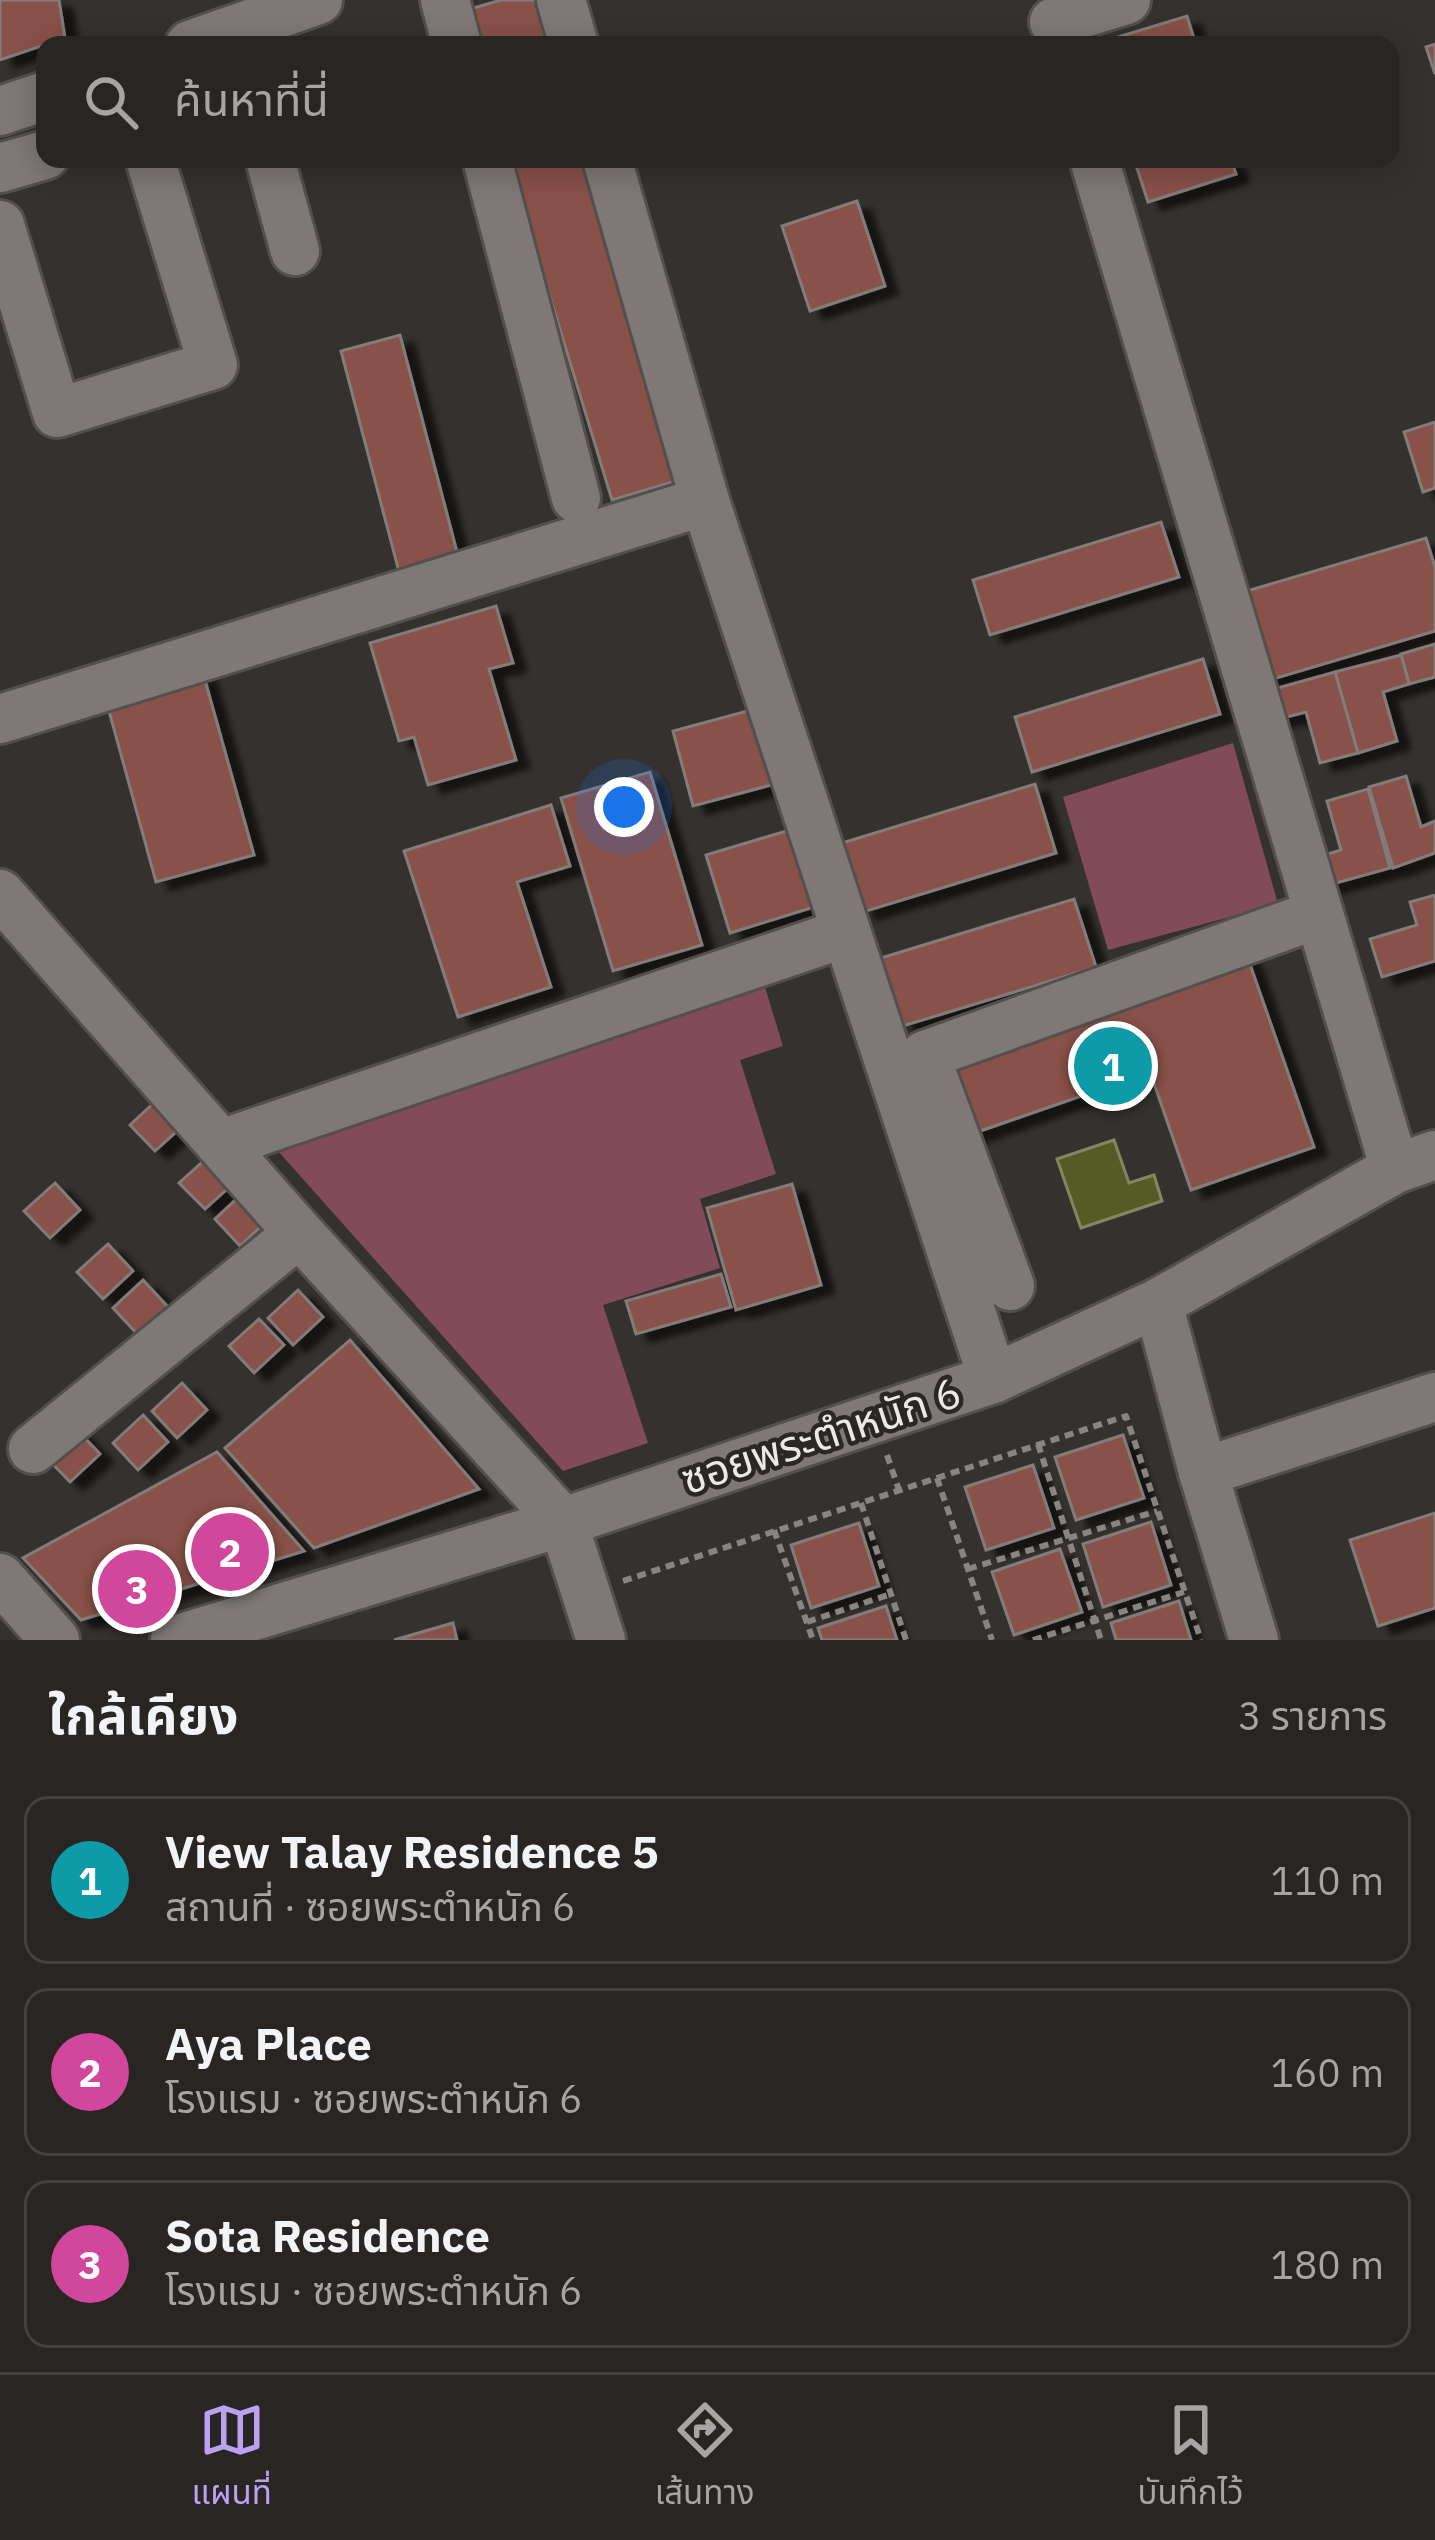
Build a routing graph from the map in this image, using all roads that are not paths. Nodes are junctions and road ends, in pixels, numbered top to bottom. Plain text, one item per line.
1 (318, 0) edge
2 (445, 0) edge
3 (561, 0) edge
4 (1126, 0) edge
5 (1054, 22) edge
6 (231, 36) edge
7 (455, 36) edge
8 (571, 36) edge
9 (36, 99) edge
10 (0, 112) edge
11 (36, 157) edge
12 (0, 168) edge
13 (154, 168) edge
14 (272, 168) edge
15 (489, 168) edge
16 (610, 168) edge
17 (1097, 168) edge
18 (0, 225) edge
19 (295, 251) dead end
20 (576, 498) dead end
21 (705, 501) junction
22 (0, 719) edge
23 (0, 894) edge
24 (1318, 914) junction
25 (844, 933) junction
26 (221, 1144) junction
27 (1415, 1162) edge
28 (299, 1233) junction
29 (1010, 1286) dead end
30 (1158, 1303) junction
31 (993, 1379) junction
32 (1435, 1396) edge
33 (33, 1449) dead end
34 (1203, 1472) junction
35 (563, 1522) junction
36 (0, 1578) edge
37 (55, 1640) edge
38 (175, 1640) edge
39 (602, 1640) edge
40 (1254, 1640) edge

1 - 6 street
2 - 7 street
3 - 8 street
4 - 5 street
9 - 10 street
11 - 12 street
13 - 18 street
14 - 19 street
15 - 20 street
16 - 21 street
17 - 24 street
21 - 22 street
21 - 25 street
23 - 26 street
24 - 27 street
24 - 29 street
25 - 26 street
25 - 31 street
26 - 28 street
27 - 30 street, ซอยพระตำหนัก 6
28 - 33 street
28 - 35 street
30 - 31 street, ซอยพระตำหนัก 6
30 - 34 street
31 - 35 street, ซอยพระตำหนัก 6
32 - 34 street
34 - 40 street
35 - 38 street, ซอยพระตำหนัก 6
35 - 39 street
36 - 37 street

